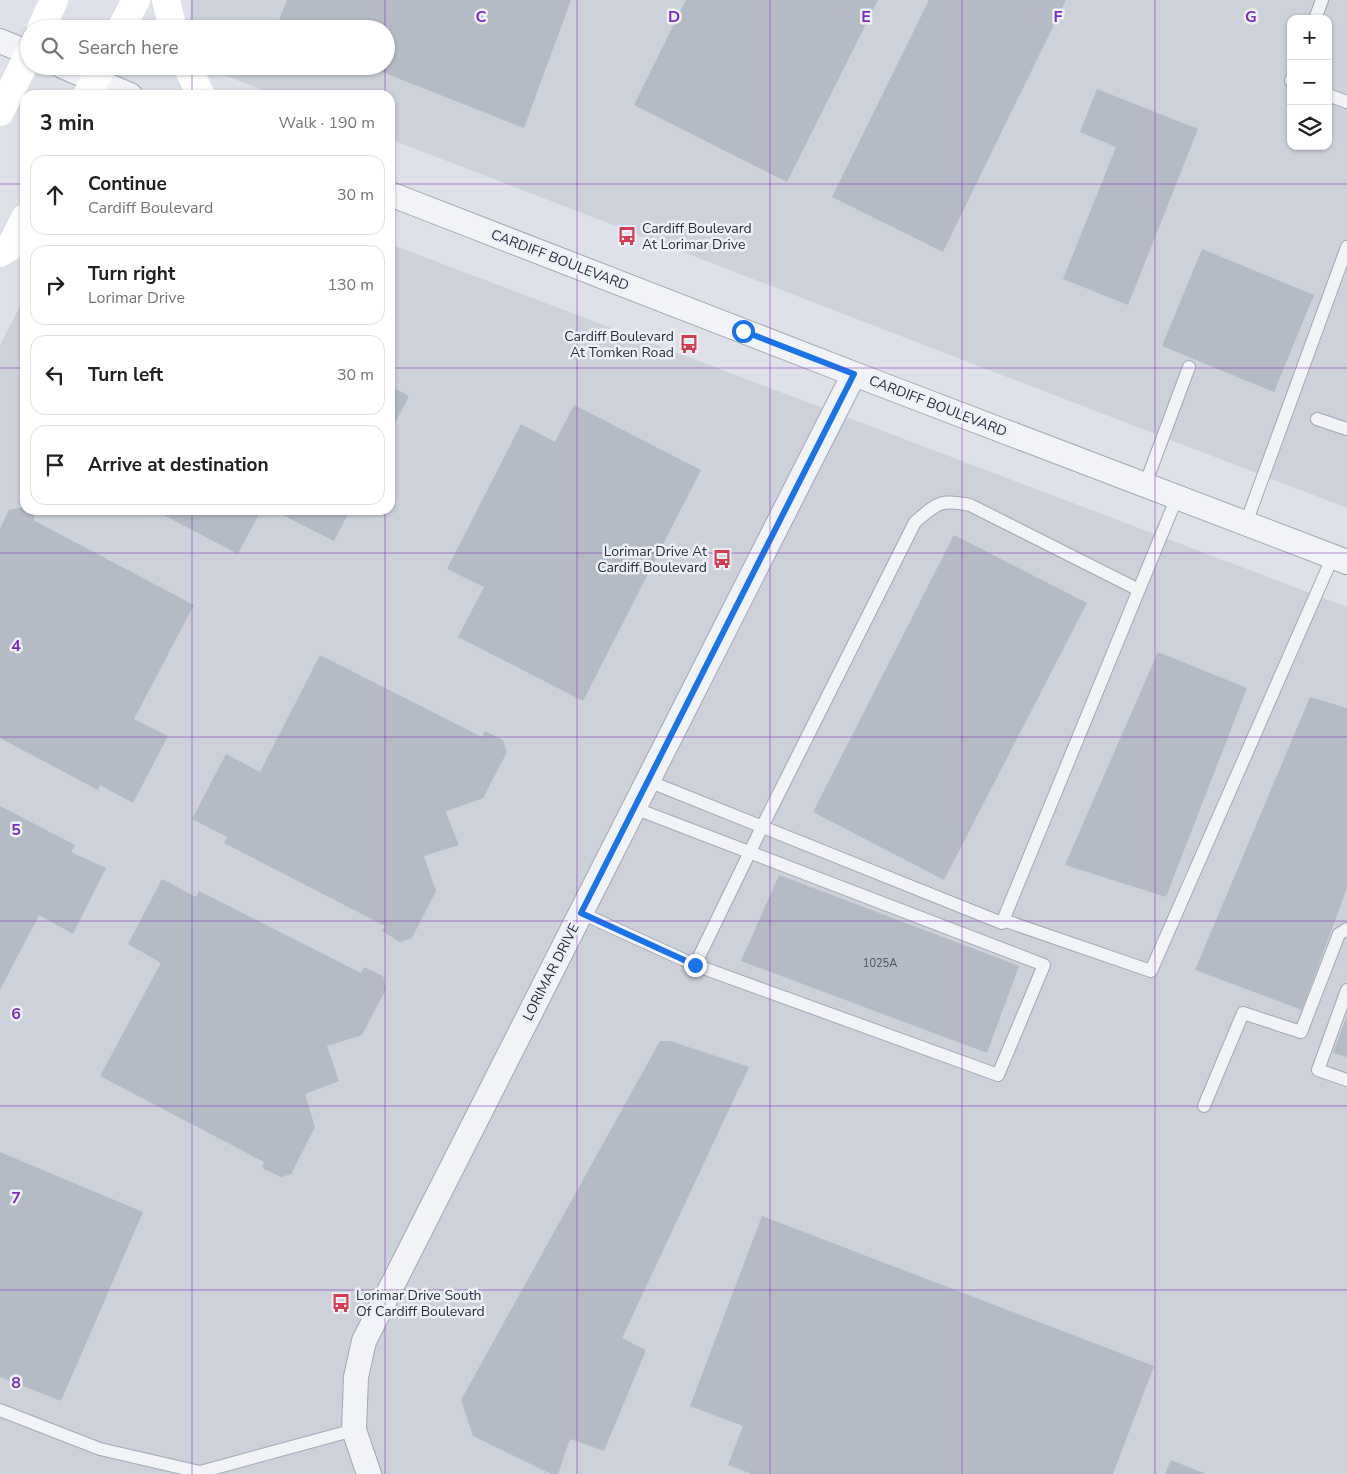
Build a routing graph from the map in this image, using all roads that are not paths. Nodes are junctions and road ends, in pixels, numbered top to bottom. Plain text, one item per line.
1 (54, 0) edge
2 (136, 0) edge
3 (166, 0) edge
4 (1322, 0) edge
5 (1316, 15) edge
6 (44, 20) edge
7 (126, 20) edge
8 (171, 20) edge
9 (0, 41) edge
10 (20, 50) edge
11 (20, 72) edge
12 (83, 75) edge
13 (191, 75) edge
14 (95, 80) edge
15 (118, 90) edge
16 (199, 90) edge
17 (1332, 96) edge
18 (1347, 102) edge
19 (0, 112) edge
20 (395, 196) edge
21 (20, 228) edge
22 (1347, 247) edge
23 (0, 253) edge
24 (1189, 367) dead end
25 (854, 374) junction
26 (1317, 419) dead end
27 (1347, 430) edge
28 (1145, 485) junction
29 (1177, 497) junction
30 (1246, 523) junction
31 (1340, 559) edge
32 (1139, 590) junction
33 (648, 781) junction
34 (634, 808) junction
35 (762, 826) junction
36 (749, 853) junction
37 (581, 913) junction
38 (1003, 920) junction
39 (1347, 929) edge
40 (695, 965) junction
41 (1347, 990) edge
42 (1347, 1080) edge
43 (1204, 1106) dead end
44 (0, 1410) edge
45 (354, 1430) junction
46 (369, 1474) edge

1 - 6 main road
2 - 7 main road
3 - 8 main road
4 - 5 lane
9 - 10 street
11 - 19 main road
12 - 14 street
13 - 16 main road
14 - 15 street
17 - 18 lane
20 - 25 street, CARDIFF BOULEVARD
21 - 23 main road
22 - 30 lane
24 - 28 lane
25 - 28 street, CARDIFF BOULEVARD
25 - 33 street, LORIMAR DRIVE
26 - 27 lane
28 - 29 street, CARDIFF BOULEVARD
29 - 30 street, CARDIFF BOULEVARD
29 - 32 lane
30 - 31 street, CARDIFF BOULEVARD
31 - 38 lane
32 - 35 lane
32 - 38 lane
33 - 34 street, LORIMAR DRIVE
33 - 35 lane
34 - 36 lane
34 - 37 street, LORIMAR DRIVE
35 - 36 lane
35 - 38 lane
36 - 40 lane
36 - 40 lane
37 - 40 lane
37 - 45 street, LORIMAR DRIVE
39 - 43 lane
41 - 42 lane
44 - 45 lane
45 - 46 street, LORIMAR DRIVE

